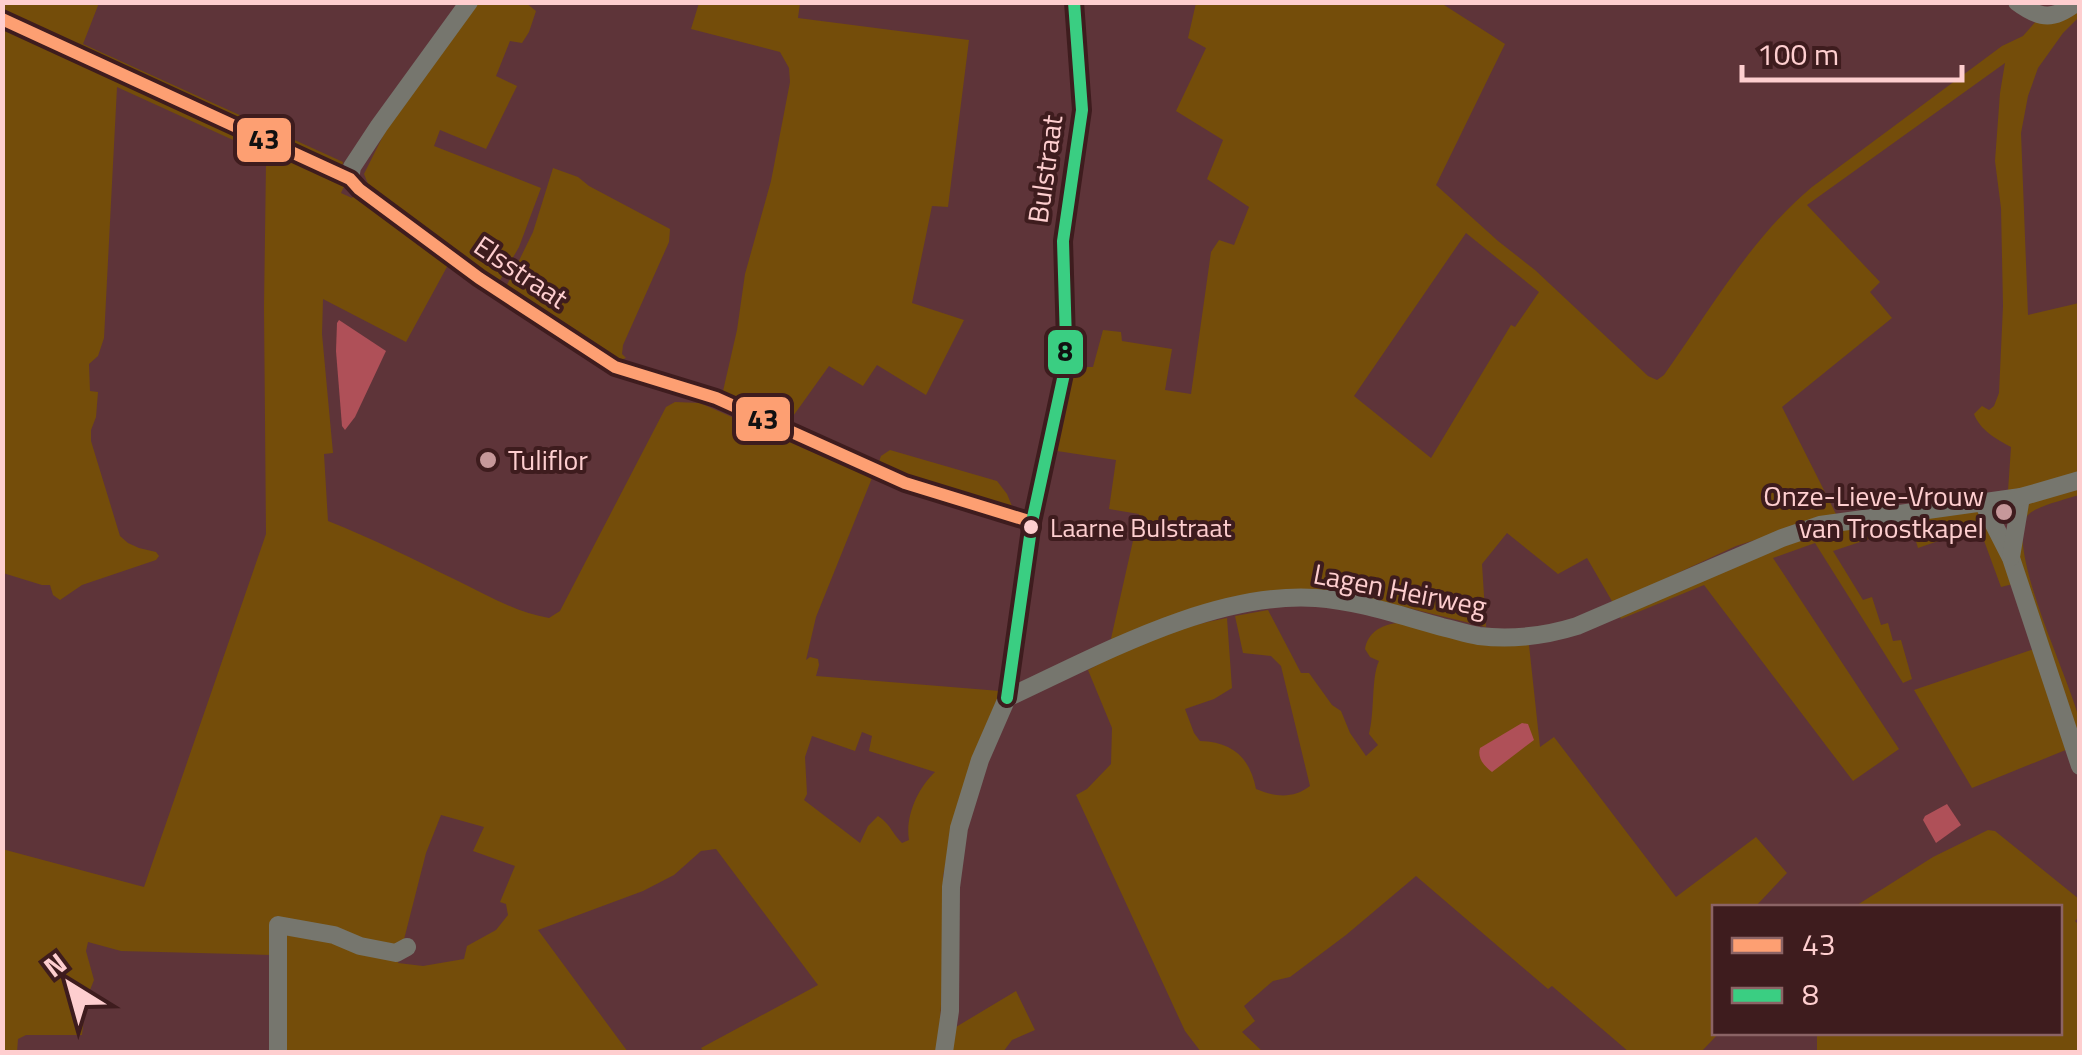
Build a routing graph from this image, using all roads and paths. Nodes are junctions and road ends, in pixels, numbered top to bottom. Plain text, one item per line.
1 (469, 2) edge
2 (1074, 2) edge
3 (2016, 2) edge
4 (2077, 2) edge
5 (2, 19) edge
6 (350, 179) junction
7 (2080, 480) edge
8 (2021, 497) junction
9 (1982, 501) junction
10 (1032, 522) junction
11 (2011, 558) junction
12 (1007, 698) junction
13 (2080, 766) edge
14 (407, 946) dead end
15 (278, 1052) edge
16 (944, 1052) edge

1 - 6 street
2 - 10 street, Bulstraat
3 - 4 street
5 - 6 street, Elsstraat
6 - 10 street, Elsstraat
7 - 8 street, Lagen Heirweg
8 - 9 street, Lagen Heirweg
8 - 11 street
9 - 11 street
9 - 12 street, Lagen Heirweg
10 - 12 street, Bulstraat
11 - 13 street
12 - 16 street
14 - 15 street

